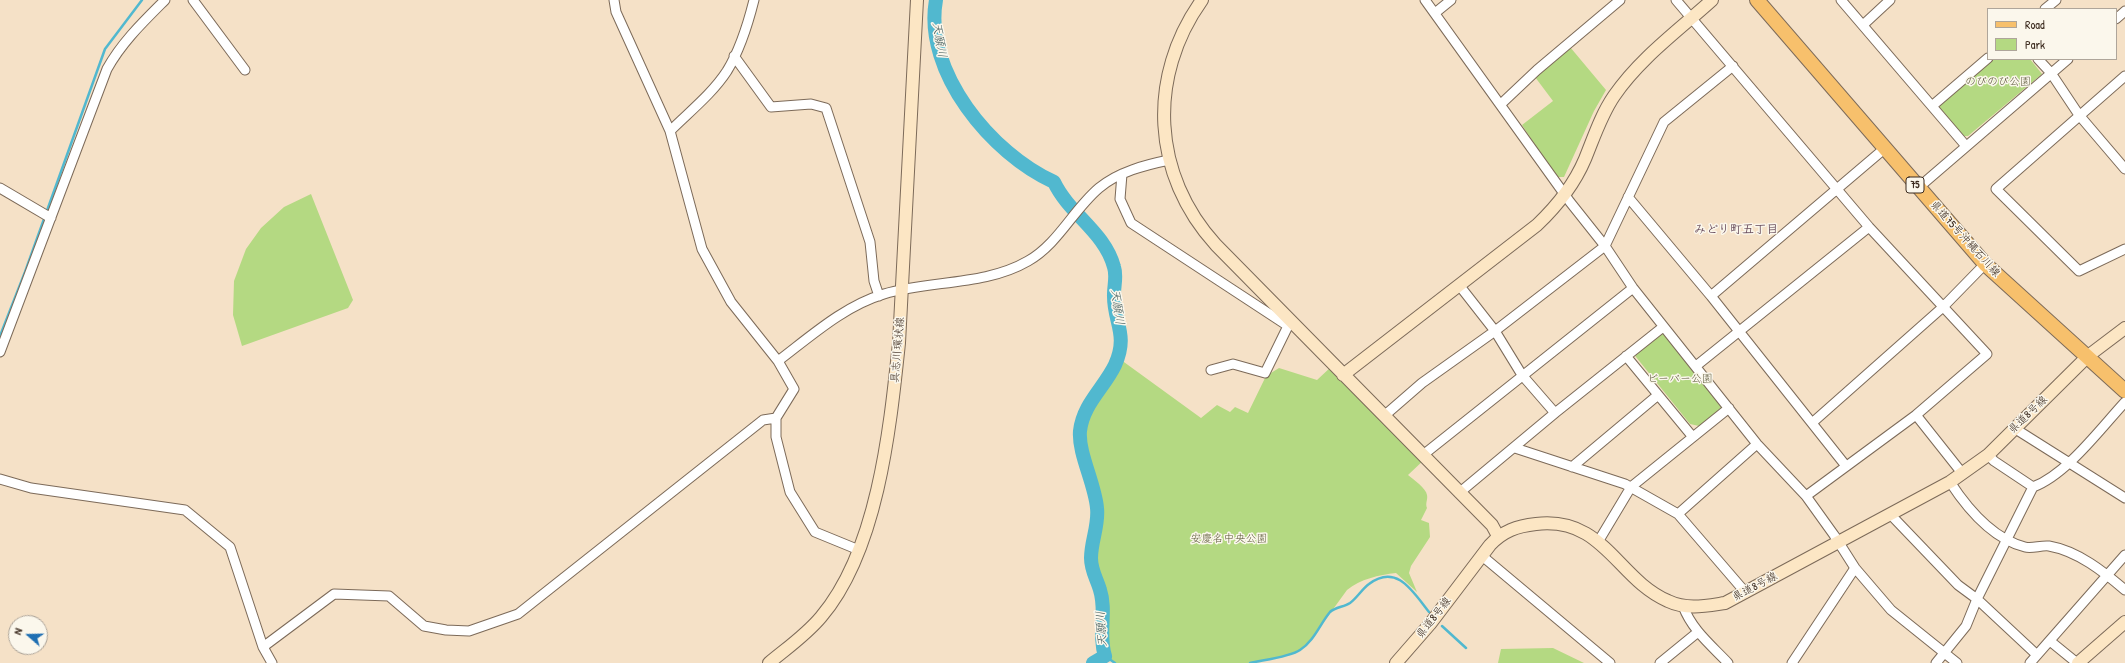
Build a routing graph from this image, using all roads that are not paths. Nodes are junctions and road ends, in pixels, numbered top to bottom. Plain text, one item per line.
1 (164, 0) edge
2 (193, 0) edge
3 (614, 0) edge
4 (754, 0) edge
5 (917, 0) edge
6 (1202, 0) edge
7 (1425, 0) edge
8 (1451, 0) edge
9 (1620, 0) edge
10 (1676, 0) edge
11 (1712, 0) edge
12 (1757, 0) edge
13 (1841, 0) edge
14 (1890, 0) edge
15 (2056, 0) edge
16 (2046, 8) edge
17 (2125, 11) edge
18 (1435, 13) junction
19 (1692, 18) junction
20 (2117, 18) edge
21 (1863, 25) junction
22 (734, 56) junction
23 (1987, 59) edge
24 (2039, 60) edge
25 (2067, 60) edge
26 (1733, 66) junction
27 (245, 70) dead end
28 (2051, 73) junction
29 (2125, 76) edge
30 (1501, 104) junction
31 (1932, 106) junction
32 (2079, 115) junction
33 (670, 131) junction
34 (1966, 146) junction
35 (1884, 149) junction
36 (1169, 160) junction
37 (2125, 169) edge
38 (1122, 174) junction
39 (0, 188) edge
40 (1918, 188) junction
41 (1837, 190) junction
42 (1565, 195) junction
43 (1628, 197) junction
44 (52, 218) junction
45 (1869, 227) junction
46 (1605, 246) junction
47 (2125, 249) edge
48 (1985, 264) junction
49 (1459, 285) junction
50 (1633, 288) junction
51 (903, 290) junction
52 (879, 296) junction
53 (1711, 296) junction
54 (1943, 307) junction
55 (1290, 324) junction
56 (1663, 327) junction
57 (2125, 328) edge
58 (1495, 331) junction
59 (1739, 331) junction
60 (0, 352) edge
61 (1626, 356) junction
62 (2088, 356) junction
63 (778, 361) junction
64 (1696, 366) junction
65 (1211, 370) dead end
66 (1344, 375) junction
67 (1522, 375) junction
68 (2125, 391) edge
69 (1658, 395) junction
70 (2125, 402) edge
71 (1729, 408) junction
72 (1555, 413) junction
73 (1384, 416) junction
74 (1916, 416) junction
75 (776, 418) junction
76 (1812, 424) junction
77 (2014, 428) junction
78 (1692, 436) junction
79 (1758, 444) junction
80 (1515, 448) junction
81 (1423, 455) junction
82 (1988, 455) junction
83 (2069, 463) junction
84 (1846, 466) junction
85 (1572, 467) junction
86 (1962, 473) junction
87 (0, 479) edge
88 (1950, 482) junction
89 (1631, 487) junction
90 (2034, 487) junction
91 (1459, 493) junction
92 (1806, 496) junction
93 (2125, 498) edge
94 (1678, 514) junction
95 (1890, 514) junction
96 (1498, 536) junction
97 (2007, 539) junction
98 (1598, 542) junction
99 (1838, 542) junction
100 (859, 550) junction
101 (1481, 555) junction
102 (2125, 555) edge
103 (1855, 568) junction
104 (2108, 576) junction
105 (2125, 590) edge
106 (1746, 593) junction
107 (1977, 599) junction
108 (1683, 606) junction
109 (2125, 622) edge
110 (1698, 632) junction
111 (2050, 641) junction
112 (263, 647) junction
113 (1944, 652) junction
114 (2037, 654) junction
115 (272, 663) edge
116 (769, 663) edge
117 (1396, 663) edge
118 (1610, 663) edge
119 (1660, 663) edge
120 (1728, 663) edge
121 (1792, 663) edge
122 (1936, 663) edge
123 (1957, 663) edge
124 (2030, 663) edge
125 (2077, 663) edge

1 - 44 street
2 - 27 street
3 - 33 street
4 - 22 street
5 - 51 main road, 具志川環状線
6 - 36 main road
7 - 18 street
8 - 18 street
9 - 30 street
10 - 19 street
11 - 19 main road
12 - 35 main road, 県道75号沖縄石川線 / 75
13 - 21 street
14 - 21 street
15 - 16 street
17 - 20 street
18 - 30 street
19 - 26 street
19 - 42 main road
21 - 31 street
22 - 33 street
22 - 52 street
23 - 31 street
24 - 28 street
25 - 28 street
26 - 41 street
26 - 43 street
28 - 32 street
28 - 34 street
29 - 32 street
30 - 42 street
31 - 34 street
32 - 37 street
32 - 47 street
33 - 63 street
34 - 40 street
35 - 40 main road, 県道75号沖縄石川線 / 75
35 - 41 street
36 - 38 street
36 - 55 main road
38 - 51 street
38 - 55 street
39 - 44 street
40 - 48 main road, 県道75号沖縄石川線 / 75
41 - 45 street
41 - 53 street
42 - 46 street
42 - 49 main road
43 - 46 street
43 - 53 street
44 - 60 street
45 - 54 street
45 - 59 street
46 - 50 street
46 - 58 street
48 - 54 street
48 - 62 main road, 県道75号沖縄石川線 / 75
49 - 58 street
49 - 66 main road
50 - 56 street
50 - 67 street
51 - 52 street
51 - 100 main road, 具志川環状線
52 - 63 street
53 - 59 street
54 - 74 street
54 - 76 street
55 - 65 street
55 - 66 main road
56 - 61 street
56 - 64 street
57 - 62 main road, 県道8号線
58 - 67 street
58 - 73 street
59 - 64 street
59 - 76 street
61 - 69 street
61 - 72 street
62 - 68 main road, 県道75号沖縄石川線 / 75
62 - 77 main road, 県道8号線
63 - 75 street
64 - 71 street
66 - 73 main road
67 - 72 street
67 - 81 street
69 - 78 street
69 - 85 street
70 - 83 street
71 - 78 street
71 - 79 street
72 - 80 street
73 - 81 main road
74 - 84 street
74 - 86 street
75 - 100 street
75 - 112 street
76 - 84 street
77 - 82 main road, 県道8号線
77 - 83 street
78 - 89 street
79 - 92 street
79 - 94 street
80 - 85 street
80 - 91 street
81 - 91 main road
82 - 86 main road, 県道8号線
82 - 90 street
83 - 90 street
83 - 93 street
84 - 92 street
85 - 89 street
86 - 88 main road, 県道8号線
87 - 112 street
88 - 95 main road, 県道8号線
88 - 97 street
89 - 94 street
89 - 98 street
90 - 97 street
91 - 96 main road
92 - 99 street
94 - 106 street
95 - 99 main road, 県道8号線
95 - 107 street
96 - 98 main road, 県道8号線
96 - 101 main road, 県道8号線
97 - 104 street
97 - 107 street
98 - 108 main road, 県道8号線
99 - 103 street
99 - 106 main road, 県道8号線
100 - 116 main road, 具志川環状線
101 - 117 main road, 県道8号線
101 - 118 street
102 - 104 street
103 - 113 street
103 - 121 street
104 - 105 street
104 - 111 street
106 - 108 main road, 県道8号線
107 - 113 street
107 - 114 street
108 - 110 street
109 - 125 main road
110 - 119 street
110 - 120 street
111 - 114 street
111 - 125 street
112 - 115 street
113 - 122 street
113 - 123 street
114 - 124 street

